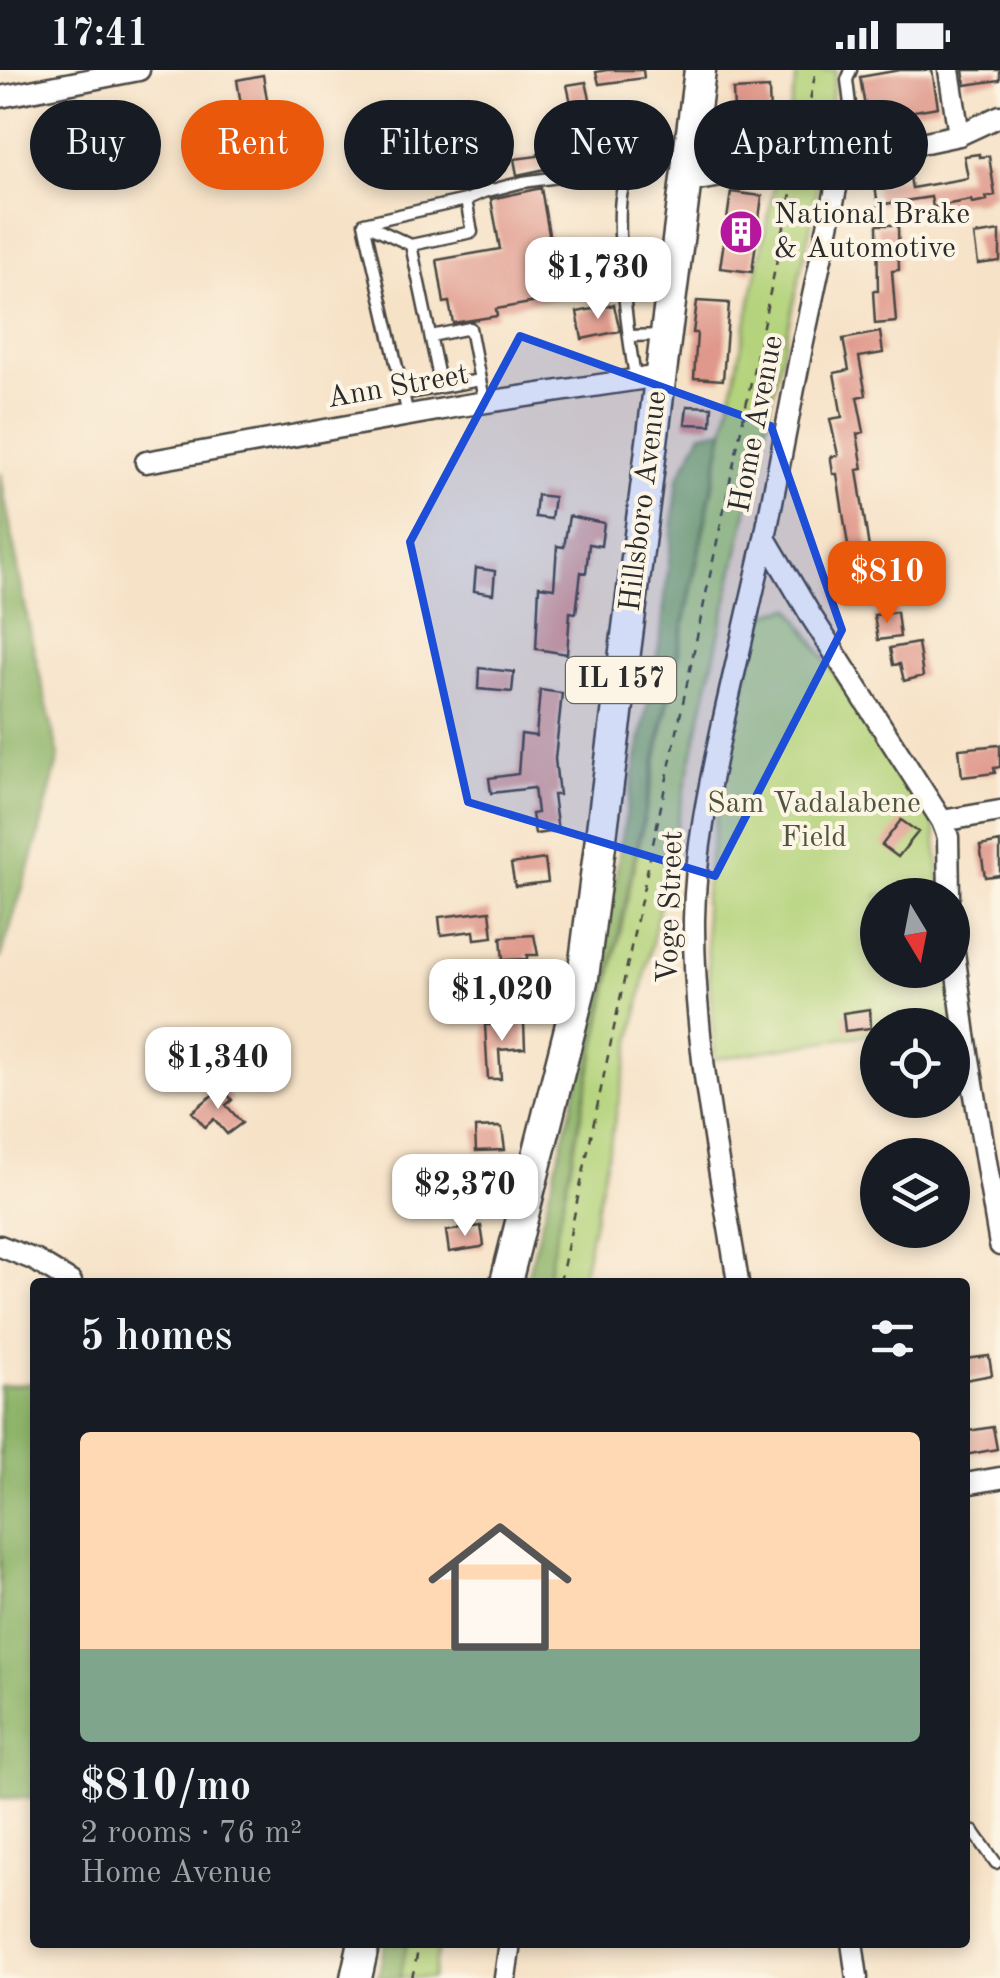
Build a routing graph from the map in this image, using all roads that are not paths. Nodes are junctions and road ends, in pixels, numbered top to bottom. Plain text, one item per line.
1 (139, 70) edge
2 (700, 70) edge
3 (851, 70) edge
4 (949, 70) edge
5 (107, 73) edge
6 (0, 96) edge
7 (848, 100) edge
8 (1000, 116) edge
9 (960, 135) junction
10 (928, 141) edge
11 (690, 149) junction
12 (674, 155) edge
13 (534, 181) edge
14 (694, 181) edge
15 (686, 182) junction
16 (623, 190) edge
17 (841, 190) edge
18 (466, 200) junction
19 (364, 223) junction
20 (411, 244) junction
21 (624, 272) junction
22 (673, 278) junction
23 (665, 335) junction
24 (430, 336) junction
25 (630, 336) junction
26 (648, 378) junction
27 (480, 380) junction
28 (442, 387) junction
29 (403, 394) junction
30 (484, 403) junction
31 (408, 415) junction
32 (146, 462) dead end
33 (766, 538) junction
34 (1000, 811) edge
35 (942, 821) junction
36 (949, 878) edge
37 (959, 988) edge
38 (1000, 1245) edge
39 (0, 1246) edge
40 (64, 1278) edge
41 (507, 1278) edge
42 (737, 1278) edge
43 (1000, 1478) edge
44 (970, 1483) edge
45 (970, 1831) edge
46 (996, 1863) dead end
47 (363, 1948) edge
48 (509, 1948) edge
49 (853, 1948) edge
50 (356, 1978) edge
51 (505, 1978) edge
52 (857, 1978) edge

1 - 5 street
2 - 11 main road, Hillsboro Avenue / IL 157
3 - 7 lane
4 - 9 street
5 - 6 street
8 - 9 street
9 - 10 street
11 - 12 lane
11 - 15 main road, Hillsboro Avenue / IL 157
13 - 18 lane
14 - 15 street
15 - 22 main road, Hillsboro Avenue / IL 157
16 - 21 lane
17 - 33 street, Home Avenue
18 - 19 lane
18 - 20 lane
19 - 20 lane
19 - 29 lane
20 - 24 lane
21 - 22 lane
21 - 25 lane
22 - 23 main road, Hillsboro Avenue / IL 157
23 - 25 lane
23 - 26 main road, Hillsboro Avenue / IL 157
24 - 27 lane
24 - 28 lane
25 - 26 lane
26 - 30 street, Ann Street
26 - 41 main road, Hillsboro Avenue / IL 157
27 - 28 lane
27 - 30 lane
28 - 29 lane
29 - 31 lane
30 - 31 street, Ann Street
31 - 32 street, Ann Street
33 - 35 street, Home Avenue
33 - 42 street, Voge Street
34 - 35 street
35 - 36 street, Home Avenue
37 - 38 street
39 - 40 street
43 - 44 street
45 - 46 lane
47 - 50 main road
48 - 51 street
49 - 52 street

